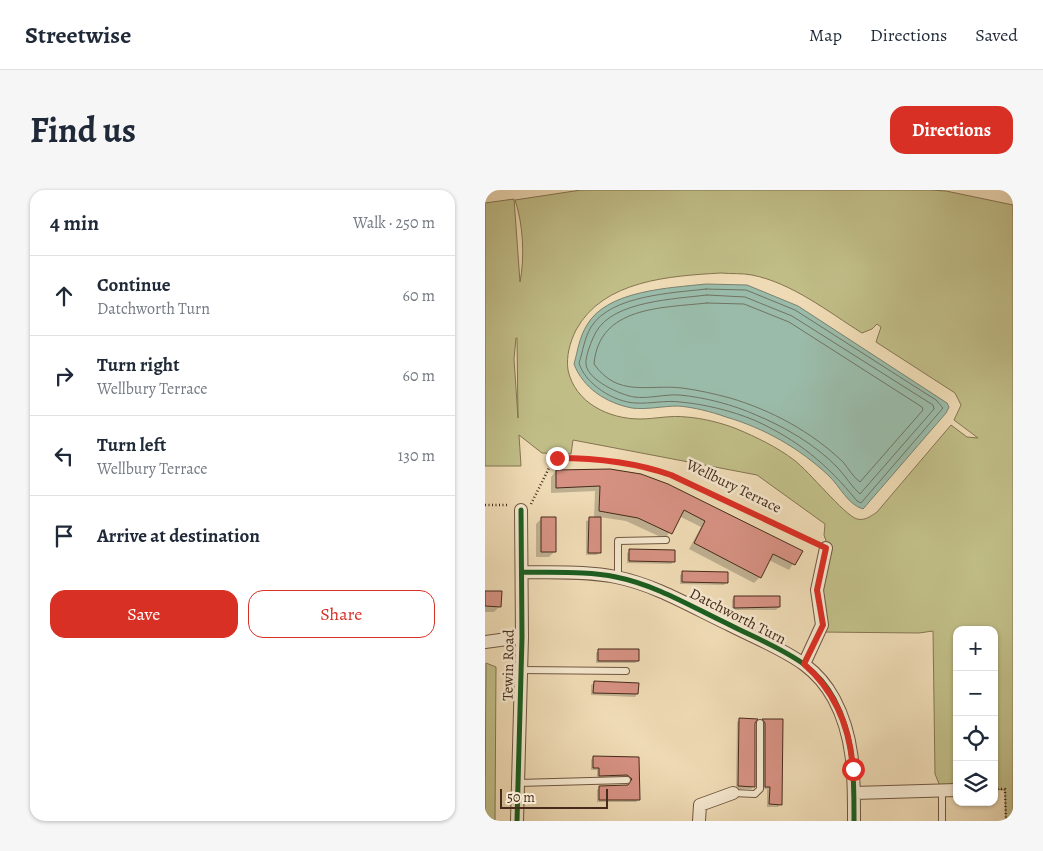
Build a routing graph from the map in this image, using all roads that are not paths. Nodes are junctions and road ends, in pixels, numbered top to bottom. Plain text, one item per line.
1 (526, 507) road end
2 (667, 540) dead end
3 (826, 548) road end
4 (522, 572) junction
5 (618, 578) junction
6 (522, 638) junction
7 (485, 642) edge
8 (804, 664) junction
9 (521, 670) junction
10 (626, 671) dead end
11 (760, 723) dead end
12 (627, 780) dead end
13 (518, 783) junction
14 (953, 790) edge
15 (942, 791) junction
16 (733, 793) joint
17 (854, 793) junction
18 (517, 821) edge
19 (699, 821) edge
20 (853, 821) edge
21 (942, 821) edge

1 - 4 street, Tewin Road
2 - 5 lane
3 - 8 street
4 - 5 street, Datchworth Turn
4 - 6 street, Tewin Road
5 - 8 street, Datchworth Turn
6 - 7 street
6 - 9 street, Tewin Road
8 - 17 street, Datchworth Turn
9 - 10 lane
9 - 13 street, Tewin Road
11 - 16 lane
12 - 13 lane
13 - 18 street, Tewin Road
14 - 15 street
15 - 17 street
15 - 21 lane
16 - 19 street
17 - 20 street, Datchworth Turn

